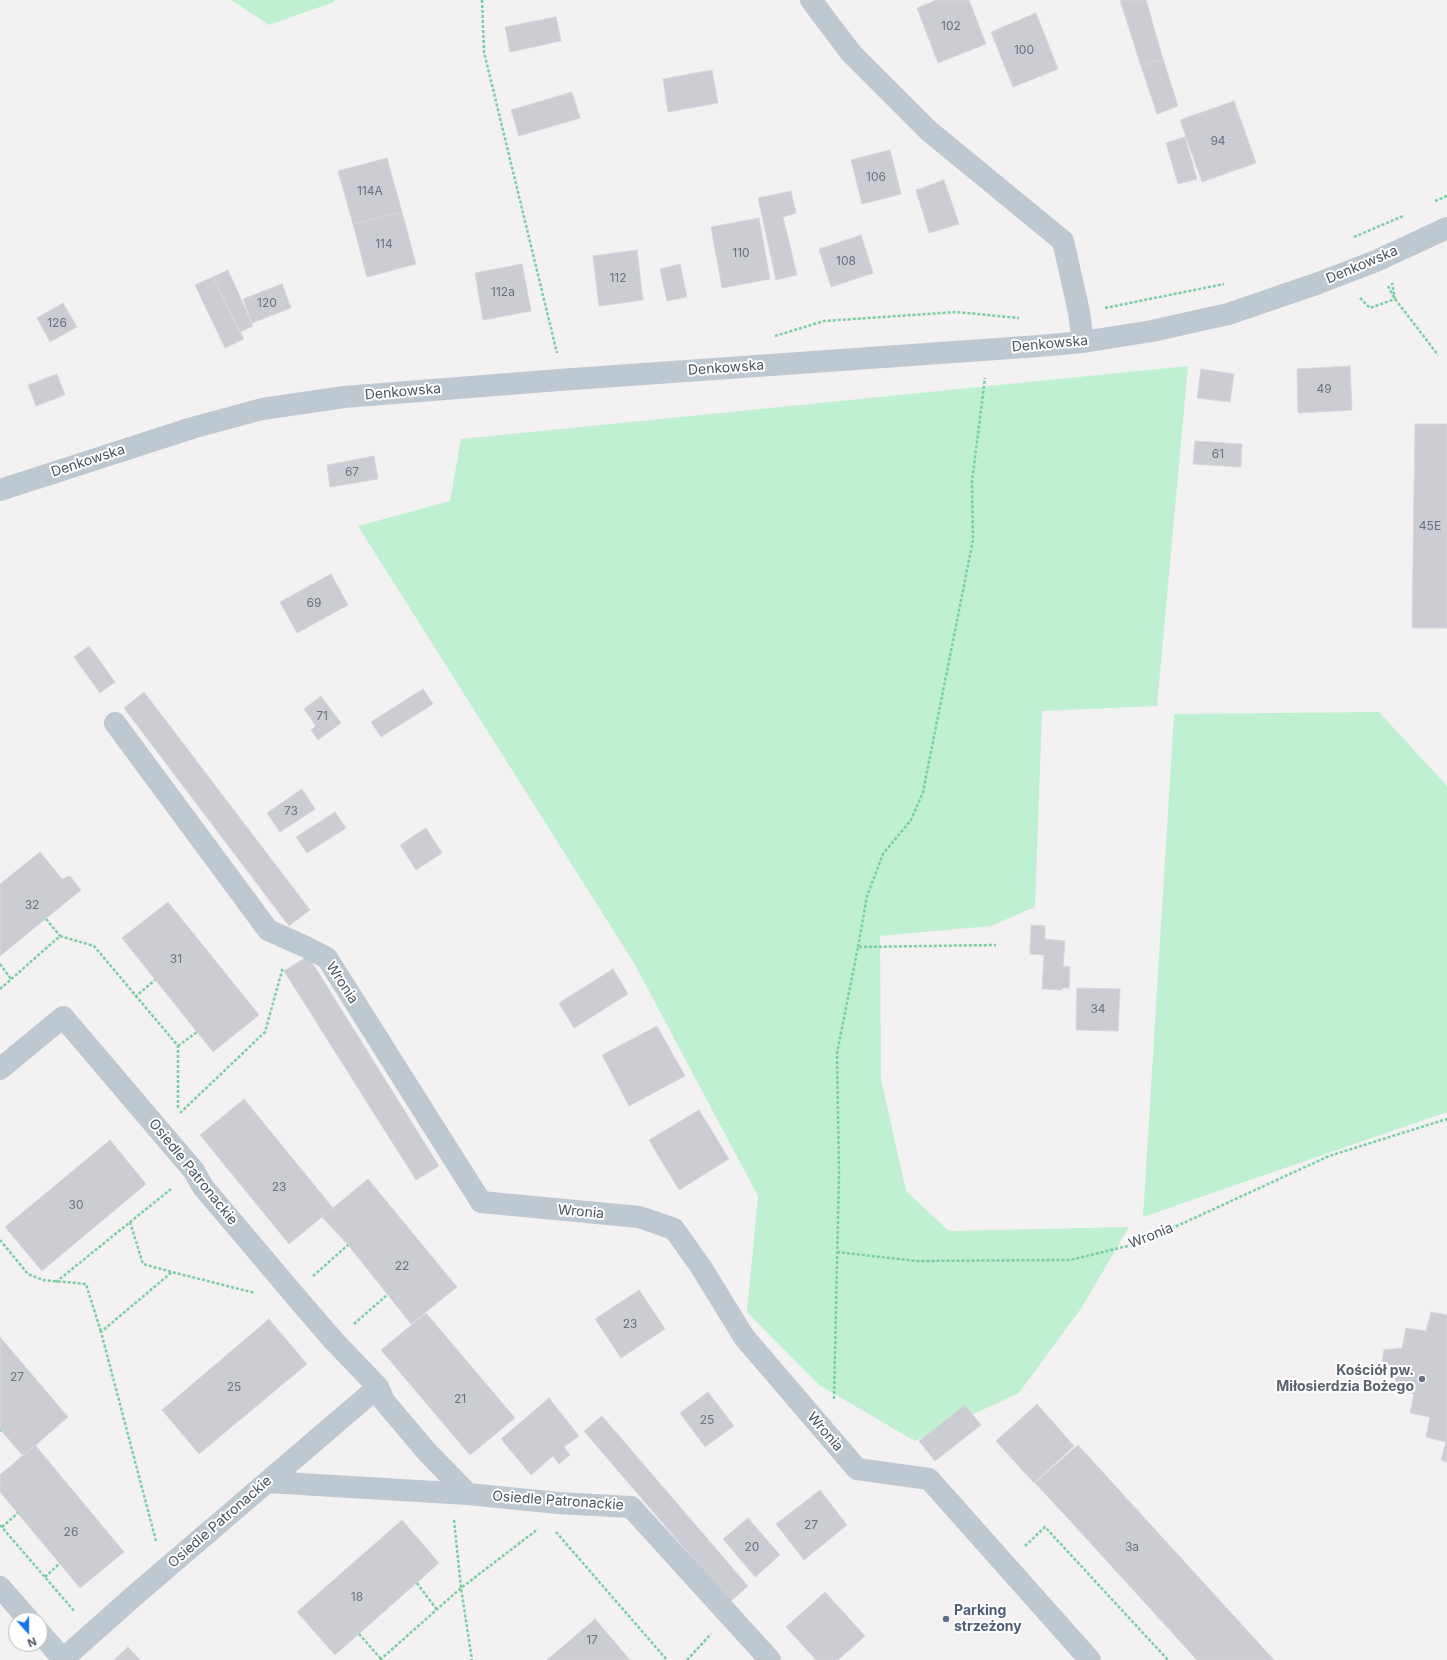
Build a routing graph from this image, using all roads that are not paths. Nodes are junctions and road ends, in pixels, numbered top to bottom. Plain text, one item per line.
1 (811, 0) edge
2 (1447, 228) edge
3 (1083, 342) junction
4 (0, 490) edge
5 (115, 723) dead end
6 (0, 1069) edge
7 (378, 1387) junction
8 (267, 1482) junction
9 (460, 1493) junction
10 (0, 1587) edge
11 (22, 1612) edge
12 (48, 1642) edge
13 (63, 1660) edge
14 (770, 1660) edge
15 (1090, 1660) edge

1 - 3 street
2 - 3 street, Denkowska
3 - 4 street, Denkowska
5 - 15 street, Wronia
6 - 7 street, Osiedle Patronackie
7 - 8 street, Osiedle Patronackie
7 - 9 street, Osiedle Patronackie
8 - 9 street
8 - 13 street, Osiedle Patronackie
9 - 14 street, Osiedle Patronackie
10 - 11 street
12 - 13 street, Osiedle Patronackie

